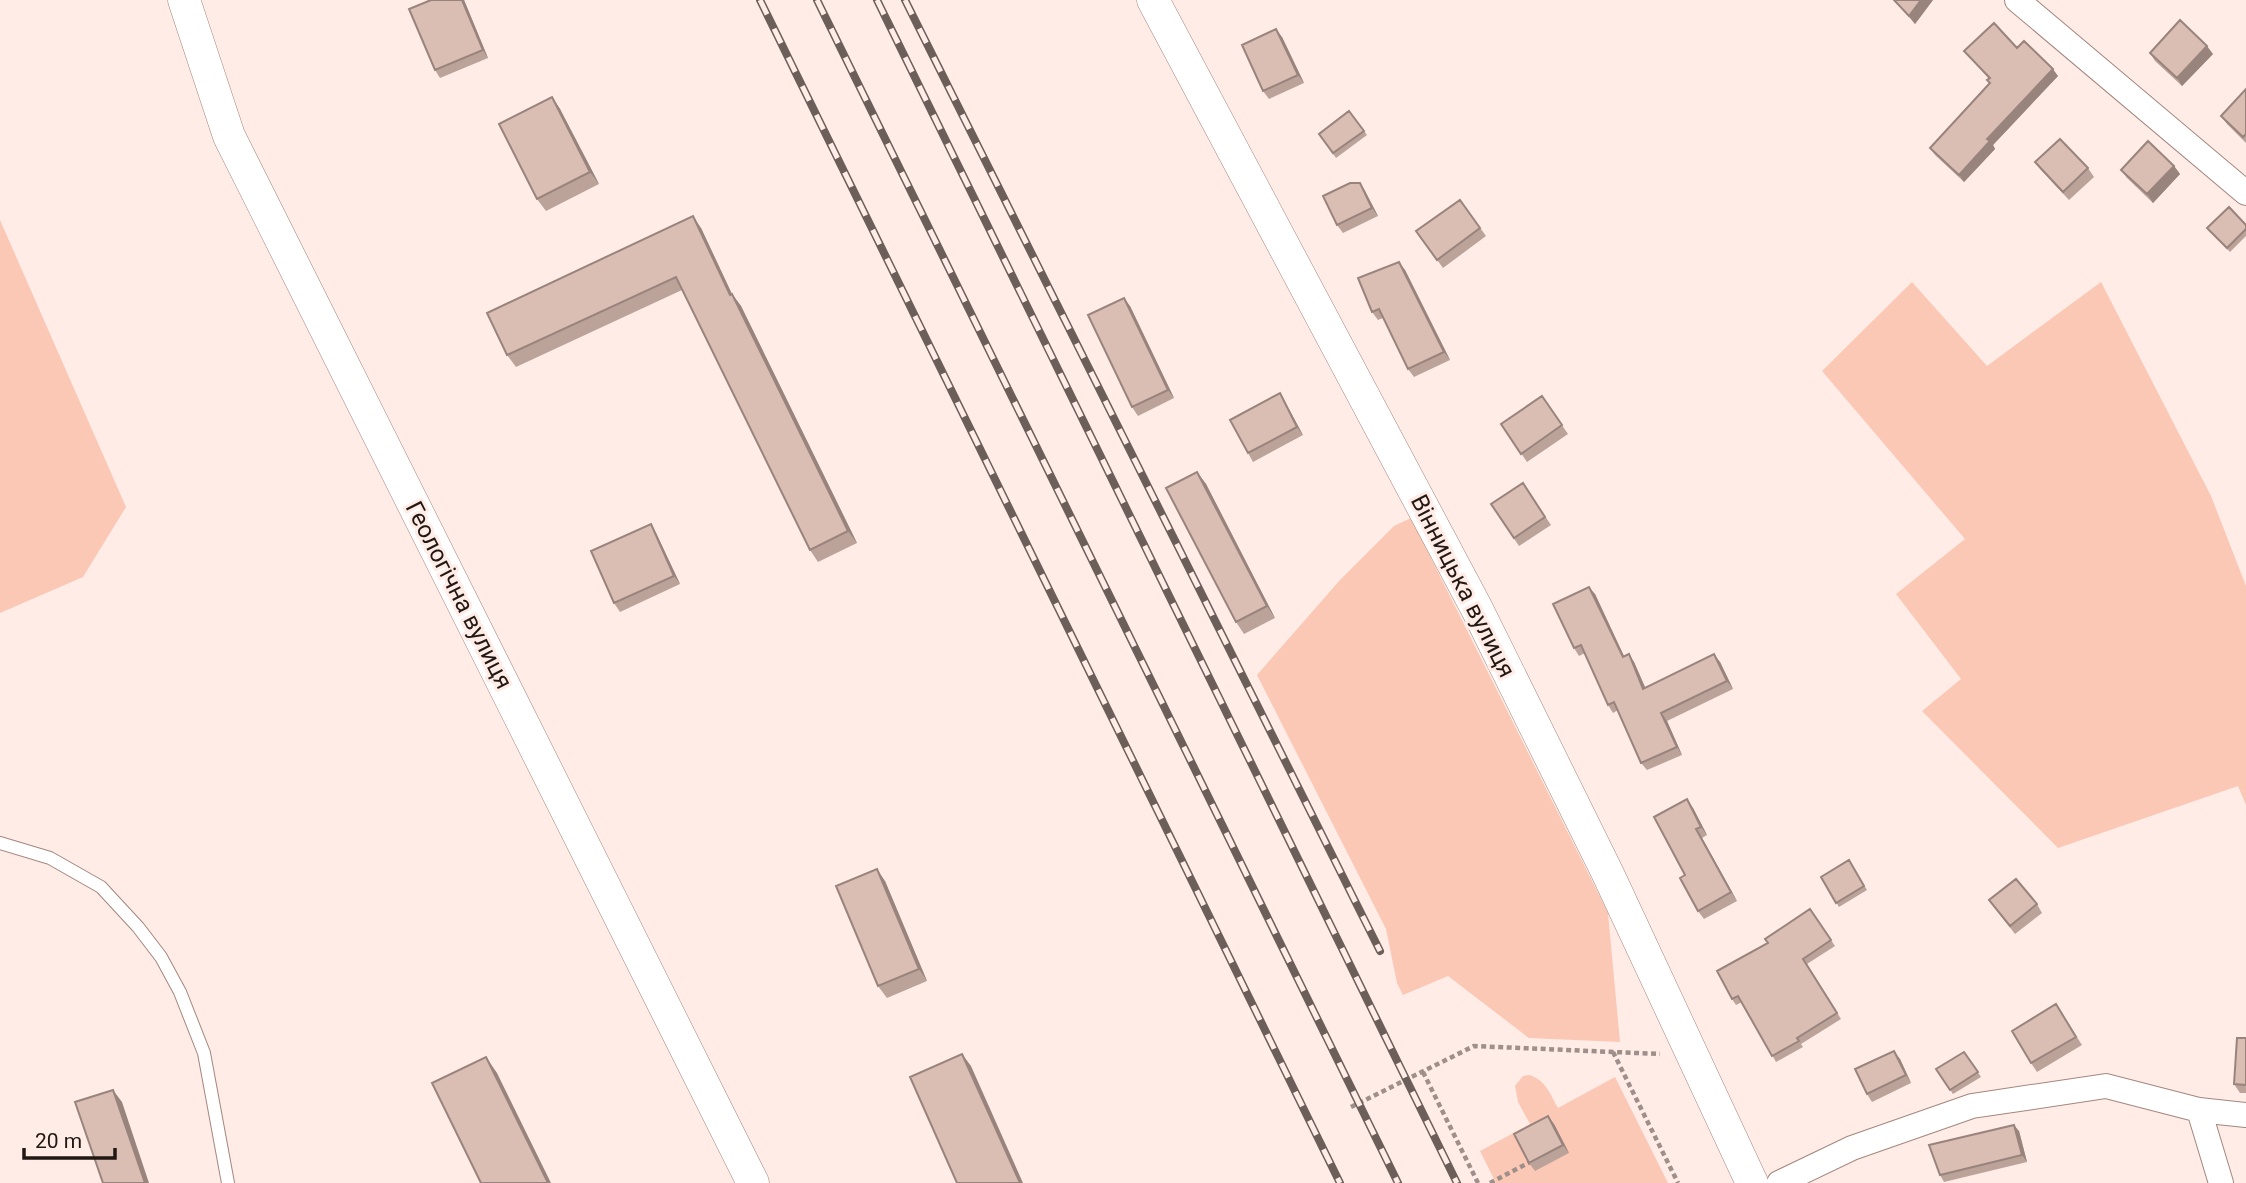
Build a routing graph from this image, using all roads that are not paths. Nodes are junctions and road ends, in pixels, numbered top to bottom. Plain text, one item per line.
1 (184, 0) edge
2 (1153, 0) edge
3 (2017, 0) edge
4 (2246, 193) edge
5 (0, 844) edge
6 (2199, 1110) junction
7 (2246, 1115) edge
8 (228, 1183) edge
9 (753, 1183) edge
10 (1752, 1183) edge
11 (1779, 1183) edge
12 (2221, 1183) edge

1 - 9 street, Геологічна вулиця
2 - 10 street, Вінницька вулиця
3 - 4 street
5 - 8 lane
6 - 7 street
6 - 11 street
6 - 12 street

